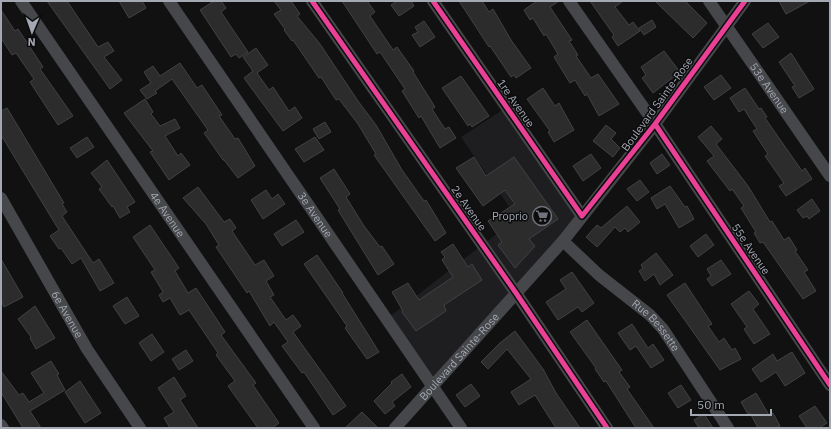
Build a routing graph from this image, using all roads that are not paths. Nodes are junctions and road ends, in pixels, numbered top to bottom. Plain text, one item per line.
1 (21, 1) edge
2 (169, 1) edge
3 (312, 1) edge
4 (433, 1) edge
5 (568, 1) edge
6 (709, 1) edge
7 (745, 1) edge
8 (726, 26) junction
9 (655, 124) junction
10 (830, 176) edge
11 (1, 198) edge
12 (582, 216) junction
13 (563, 241) junction
14 (516, 293) junction
15 (830, 385) edge
16 (433, 387) junction
17 (1, 426) edge
18 (3, 428) edge
19 (140, 428) edge
20 (314, 428) edge
21 (395, 428) edge
22 (461, 428) edge
23 (607, 428) edge
24 (728, 428) edge

1 - 20 street, 4e Avenue
2 - 16 street, 3e Avenue
3 - 14 street, 2e Avenue
4 - 12 street, 1re Avenue
5 - 9 street, 55e Avenue
6 - 8 street, 53e Avenue
7 - 8 street, Boulevard Sainte-Rose
8 - 9 street, Boulevard Sainte-Rose
8 - 10 street, 53e Avenue
9 - 12 street, Boulevard Sainte-Rose
9 - 15 street, 55e Avenue
11 - 19 street, 6e Avenue
12 - 13 street, Boulevard Sainte-Rose
13 - 14 street, Boulevard Sainte-Rose
13 - 24 street, Rue Bessette
14 - 16 street, Boulevard Sainte-Rose
14 - 23 street, 2e Avenue
16 - 21 street, Boulevard Sainte-Rose
16 - 22 street, 3e Avenue
17 - 18 street

